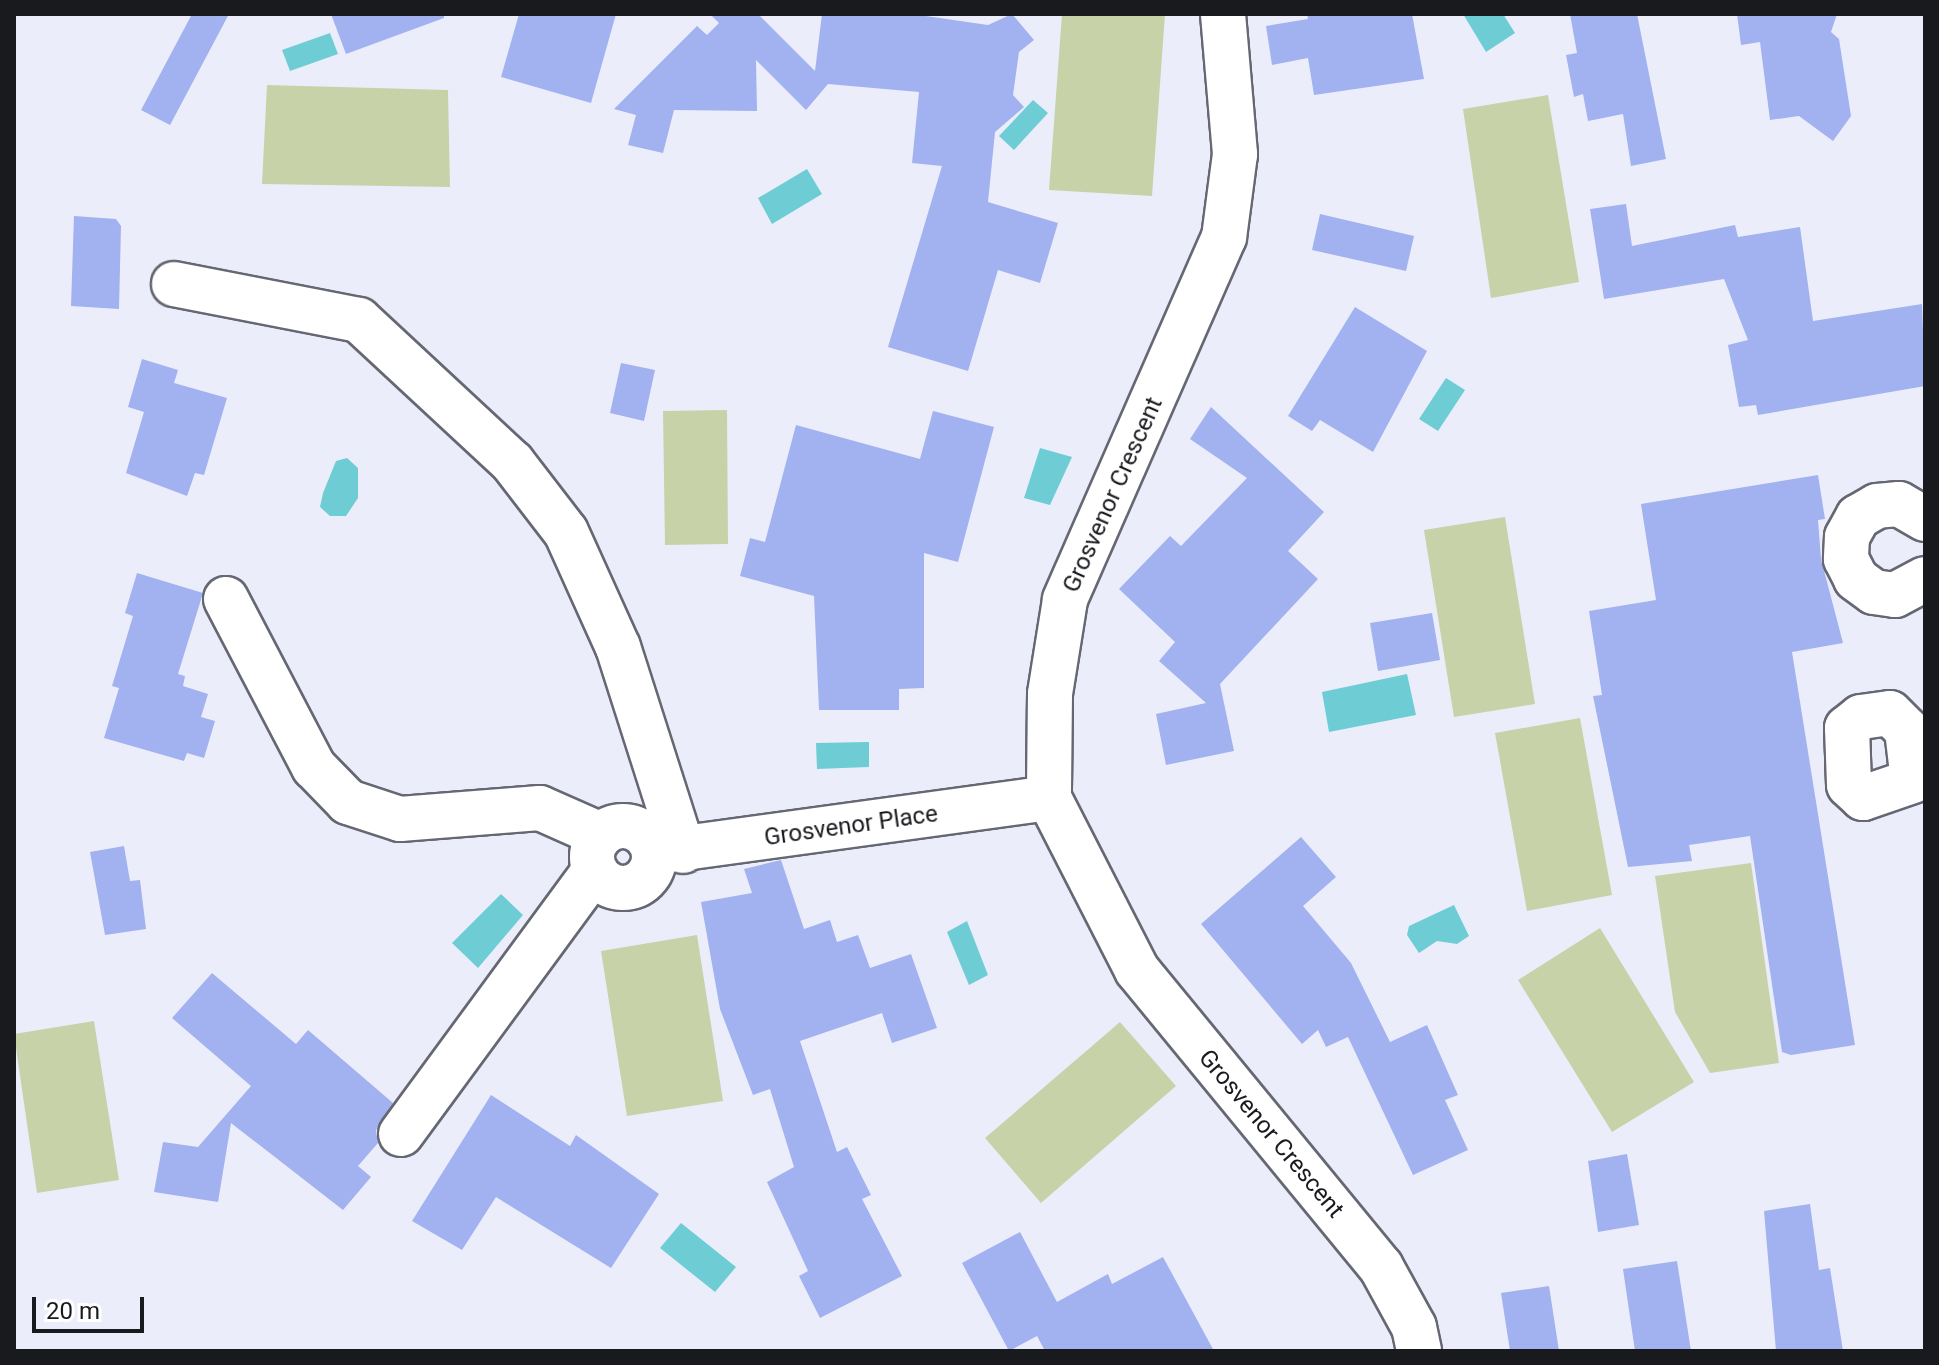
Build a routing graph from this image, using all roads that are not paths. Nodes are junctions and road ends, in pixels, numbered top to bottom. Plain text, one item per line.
1 (1223, 14) edge
2 (174, 284) dead end
3 (1923, 512) edge
4 (1925, 579) edge
5 (226, 599) dead end
6 (1049, 798) junction
7 (668, 852) junction
8 (598, 853) junction
9 (401, 1134) dead end
10 (1419, 1351) edge

1 - 6 street, Grosvenor Crescent
2 - 7 street
3 - 4 street
5 - 8 street
6 - 7 street, Grosvenor Place
6 - 10 street, Grosvenor Crescent
7 - 8 street
8 - 9 street

